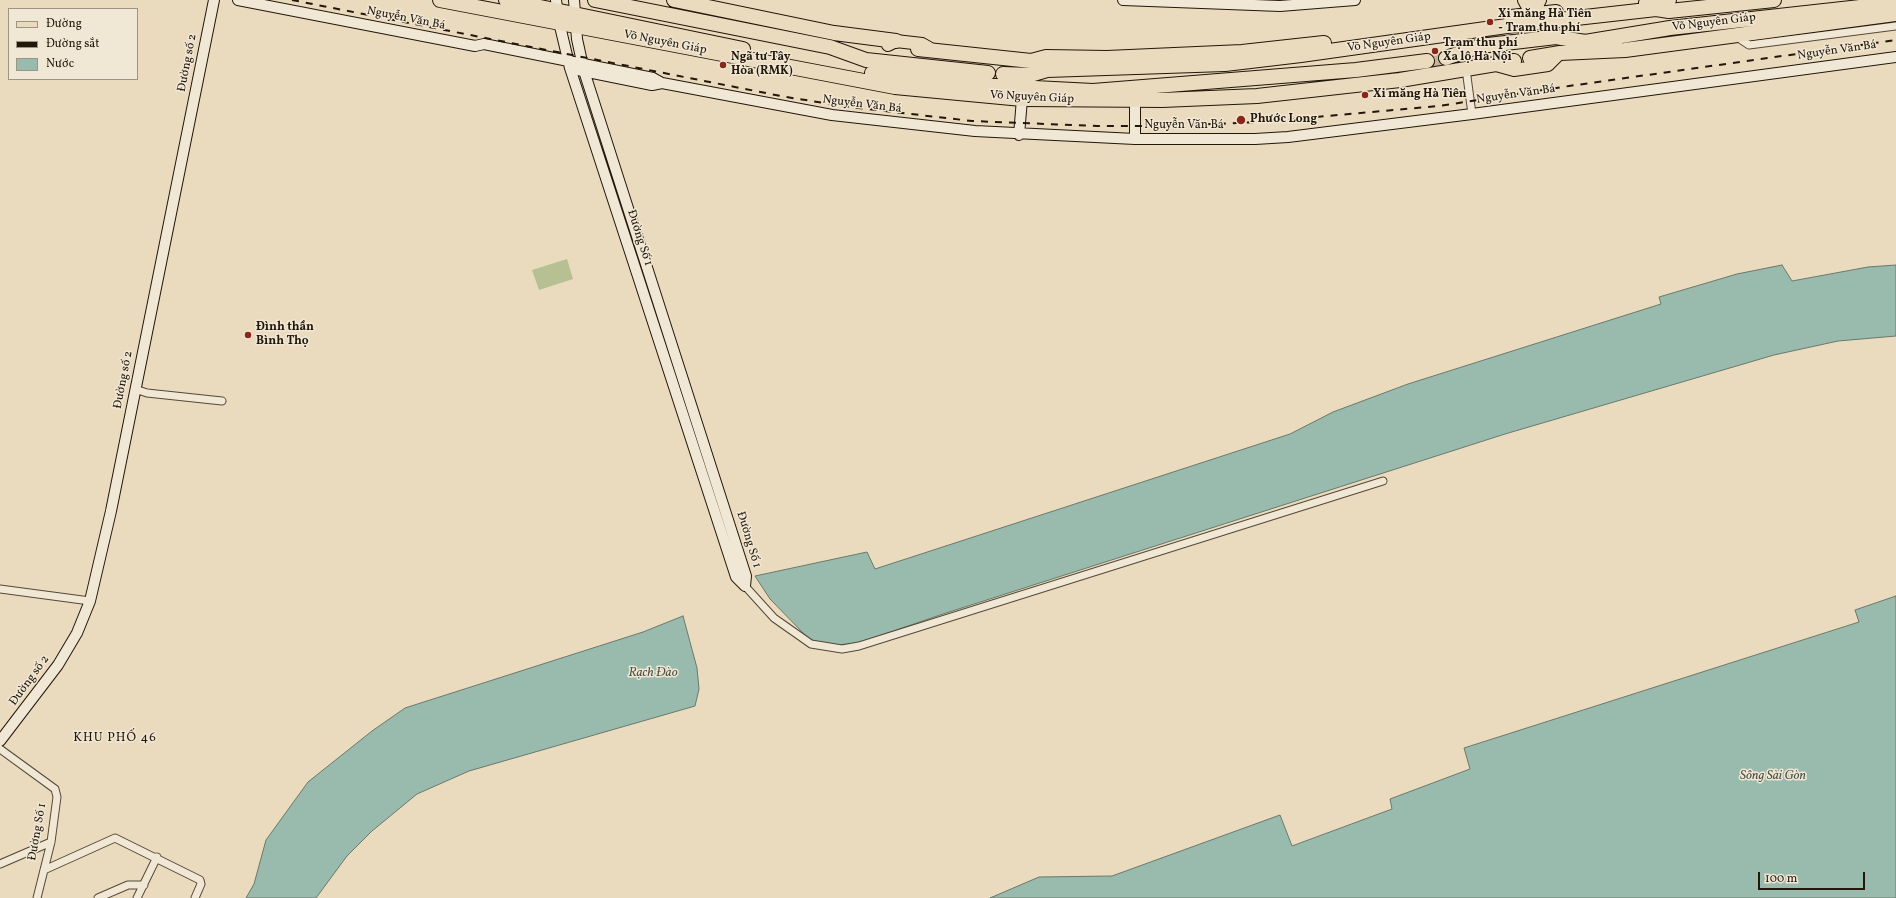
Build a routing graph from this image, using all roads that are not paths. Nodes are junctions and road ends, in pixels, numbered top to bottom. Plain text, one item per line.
1 (214, 0) edge
2 (238, 0) edge
3 (440, 0) edge
4 (506, 0) edge
5 (595, 0) edge
6 (674, 0) edge
7 (1123, 0) edge
8 (1355, 0) edge
9 (1525, 0) edge
10 (1538, 0) edge
11 (1668, 0) edge
12 (1774, 0) edge
13 (1629, 9) junction
14 (1656, 9) junction
15 (558, 11) edge
16 (1894, 12) edge
17 (575, 13) edge
18 (1532, 13) junction
19 (1551, 21) junction
20 (1516, 25) junction
21 (1591, 41) junction
22 (895, 45) junction
23 (830, 47) junction
24 (918, 50) dead end
25 (1625, 50) junction
26 (936, 51) junction
27 (1560, 54) junction
28 (1896, 56) edge
29 (1446, 58) tunnel mouth
30 (1530, 58) dead end
31 (1031, 61) junction
32 (1427, 61) tunnel mouth
33 (1514, 61) dead end
34 (1493, 64) junction
35 (568, 65) junction
36 (583, 67) junction
37 (1466, 69) junction
38 (1047, 70) junction
39 (1356, 70) junction
40 (988, 73) dead end
41 (1003, 74) dead end
42 (1400, 80) junction
43 (1093, 91) junction
44 (1135, 94) junction
45 (1022, 99) junction
46 (1076, 100) junction
47 (1472, 114) junction
48 (1019, 135) junction
49 (1135, 139) junction
50 (135, 389) junction
51 (222, 401) dead end
52 (1383, 481) dead end
53 (745, 586) junction
54 (0, 589) edge
55 (90, 601) junction
56 (0, 741) edge
57 (0, 749) edge
58 (51, 842) junction
59 (157, 858) junction
60 (0, 864) edge
61 (44, 870) junction
62 (144, 885) junction
63 (37, 898) edge
64 (98, 898) edge
65 (136, 898) edge
66 (195, 898) edge

1 - 50 main road, Đường số 2
2 - 35 main road, Nguyễn Văn Bá
3 - 15 highway
4 - 15 highway
5 - 23 highway, Võ Nguyên Giáp
6 - 22 highway
7 - 8 main road
9 - 18 highway
10 - 18 highway
11 - 13 highway, Võ Nguyên Giáp
11 - 14 highway
12 - 14 highway, Võ Nguyên Giáp
13 - 14 highway, Võ Nguyên Giáp
13 - 18 highway, Võ Nguyên Giáp
13 - 19 highway, Võ Nguyên Giáp
15 - 17 highway
15 - 35 main road, Đường Số 1
16 - 21 highway, Võ Nguyên Giáp
16 - 25 highway, Võ Nguyên Giáp
17 - 36 main road, Đường Số 1
17 - 43 highway, Võ Nguyên Giáp
17 - 45 highway, Võ Nguyên Giáp
18 - 19 highway
18 - 20 highway
18 - 31 highway, Võ Nguyên Giáp
19 - 20 highway, Võ Nguyên Giáp
20 - 38 highway, Võ Nguyên Giáp
21 - 25 highway
21 - 27 highway
21 - 29 highway, Võ Nguyên Giáp
22 - 23 highway
22 - 26 main road, Võ Nguyên Giáp
23 - 40 highway, Võ Nguyên Giáp
24 - 26 highway, Võ Nguyên Giáp
25 - 27 highway, Võ Nguyên Giáp
26 - 31 highway, Võ Nguyên Giáp
27 - 30 highway, Võ Nguyên Giáp
27 - 34 main road, Võ Nguyên Giáp
28 - 47 main road, Nguyễn Văn Bá
31 - 38 highway
32 - 39 highway, Võ Nguyên Giáp
33 - 34 highway, Võ Nguyên Giáp
34 - 37 highway, Võ Nguyên Giáp
35 - 36 main road, Nguyễn Văn Bá
35 - 53 main road, Đường Số 1
36 - 48 main road, Nguyễn Văn Bá
36 - 53 main road, Đường Số 1
37 - 42 highway, Võ Nguyên Giáp
37 - 47 street
38 - 41 highway, Võ Nguyên Giáp
39 - 42 highway
39 - 44 highway, Võ Nguyên Giáp
42 - 44 highway, Võ Nguyên Giáp
43 - 44 highway, Võ Nguyên Giáp
43 - 46 highway
44 - 46 highway, Võ Nguyên Giáp
44 - 49 main road
45 - 46 highway, Võ Nguyên Giáp
45 - 48 main road
47 - 49 main road, Nguyễn Văn Bá
48 - 49 main road, Nguyễn Văn Bá
50 - 51 street
50 - 55 main road, Đường số 2
52 - 53 street
54 - 55 street
55 - 56 main road, Đường số 2
57 - 58 street, Đường Số 1
58 - 60 street
58 - 61 street, Đường Số 1
59 - 61 street
59 - 62 street
59 - 66 street
61 - 63 street, Đường Số 1
62 - 64 street
62 - 65 street

